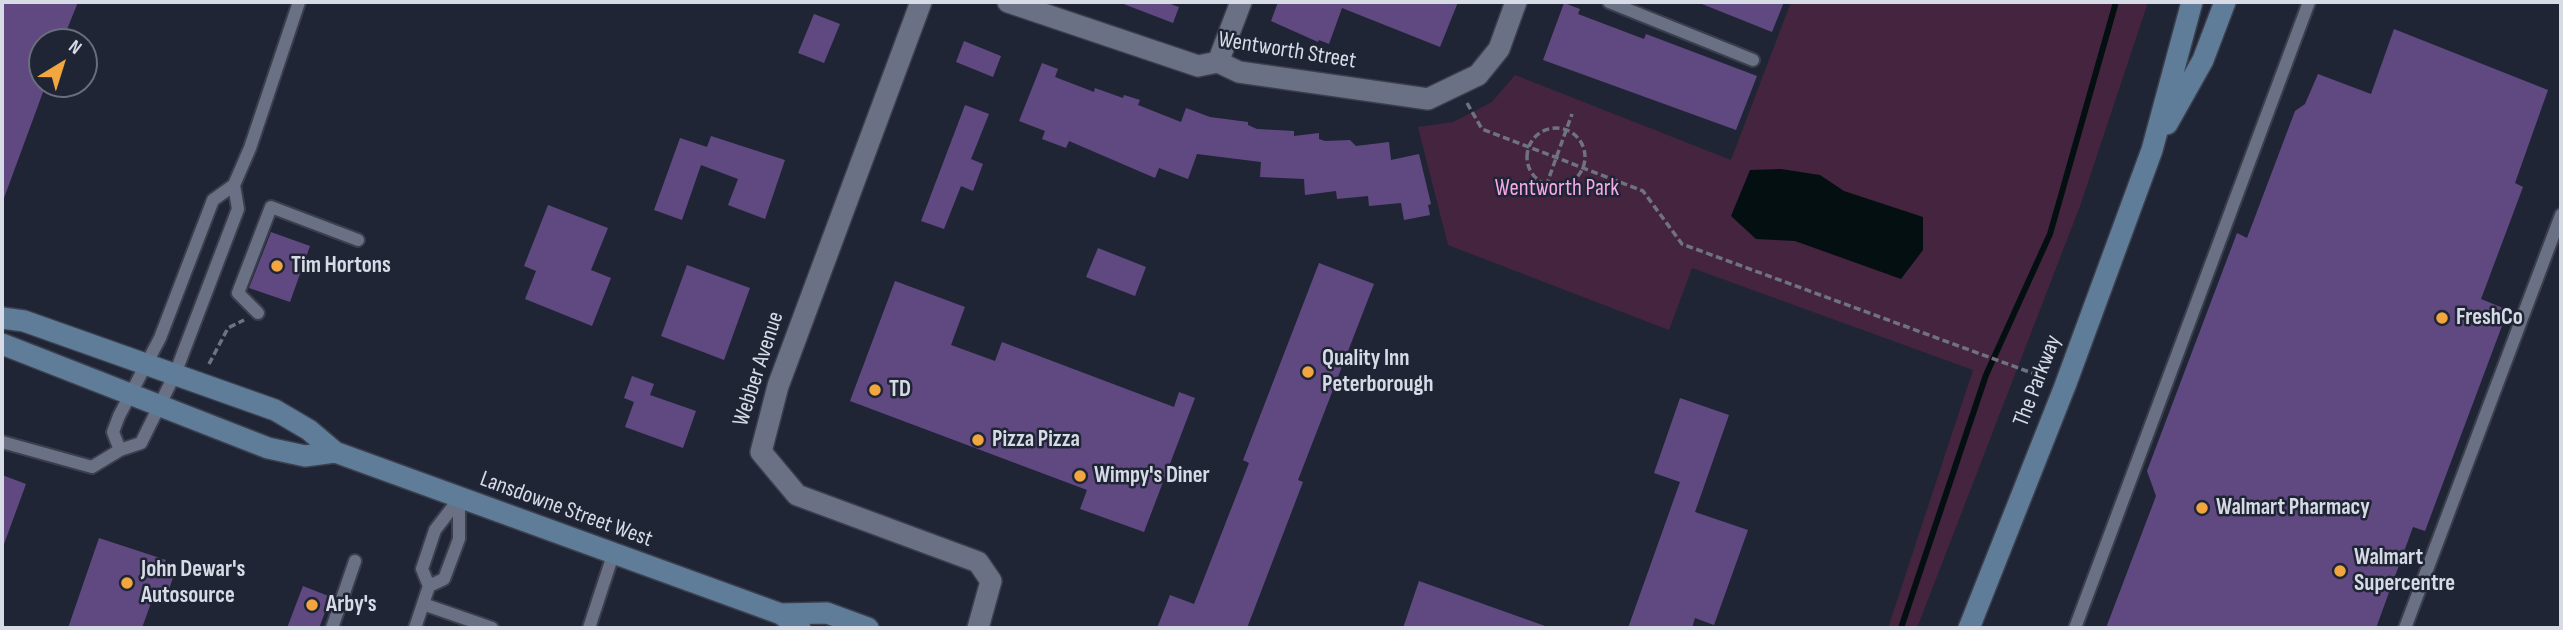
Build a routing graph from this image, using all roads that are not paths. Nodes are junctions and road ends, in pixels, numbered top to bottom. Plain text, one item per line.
1 (299, 2) edge
2 (921, 2) edge
3 (1008, 2) edge
4 (1241, 2) edge
5 (1516, 2) edge
6 (1609, 2) edge
7 (2192, 2) edge
8 (2225, 2) edge
9 (2309, 2) edge
10 (1753, 60) dead end
11 (1218, 62) junction
12 (2152, 150) junction
13 (234, 185) junction
14 (2561, 215) edge
15 (358, 240) dead end
16 (258, 313) dead end
17 (2, 318) edge
18 (2, 344) edge
19 (146, 364) junction
20 (175, 374) junction
21 (130, 395) junction
22 (160, 406) junction
23 (2, 442) edge
24 (120, 450) junction
25 (335, 452) junction
26 (459, 499) junction
27 (613, 555) junction
28 (355, 561) dead end
29 (429, 586) junction
30 (423, 604) junction
31 (781, 614) junction
32 (332, 628) edge
33 (415, 628) edge
34 (492, 628) edge
35 (589, 628) edge
36 (800, 628) edge
37 (868, 628) edge
38 (978, 628) edge
39 (1969, 628) edge
40 (2075, 628) edge
41 (2405, 628) edge

1 - 13 lane
2 - 38 street, Webber Avenue
3 - 11 street, Wentworth Street
4 - 11 street
5 - 11 street, Wentworth Street
6 - 10 lane
7 - 12 main road, The Parkway
8 - 12 main road, The Parkway
9 - 40 lane
12 - 39 main road, The Parkway
13 - 19 lane
13 - 20 lane
14 - 41 lane
15 - 16 lane
17 - 19 main road, Lansdowne Street West
18 - 21 main road, Lansdowne Street West
19 - 20 main road, Lansdowne Street West
19 - 21 lane
20 - 22 lane
20 - 25 main road, Lansdowne Street West
21 - 22 main road, Lansdowne Street West
21 - 24 lane
22 - 24 lane
22 - 25 main road, Lansdowne Street West
23 - 24 lane
25 - 26 main road, Lansdowne Street West
26 - 27 main road, Lansdowne Street West
26 - 29 lane
26 - 29 lane
27 - 31 main road, Lansdowne Street West
27 - 35 lane
28 - 32 lane
29 - 30 lane
30 - 33 lane
30 - 34 lane
31 - 36 main road, Lansdowne Street West
31 - 37 main road, Lansdowne Street West

